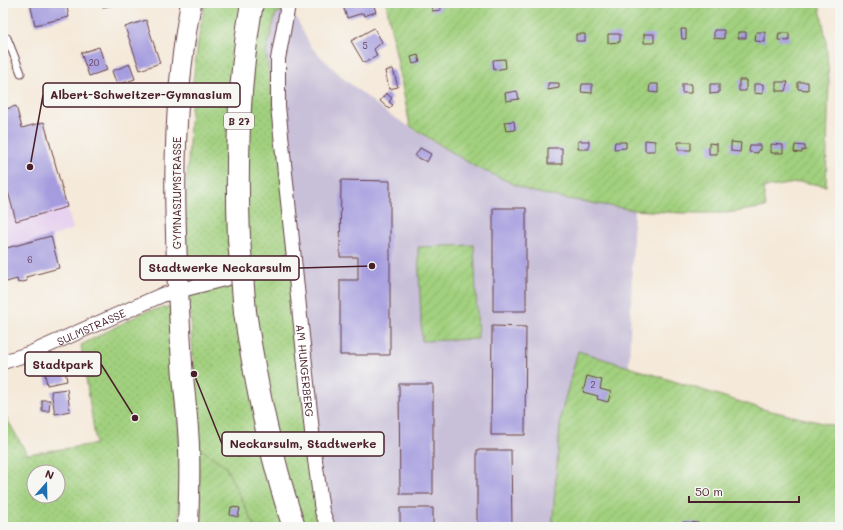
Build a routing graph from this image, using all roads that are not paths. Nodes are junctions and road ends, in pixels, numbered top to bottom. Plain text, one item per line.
1 (191, 3) edge
2 (252, 3) edge
3 (288, 5) dead end
4 (3, 40) edge
5 (21, 73) dead end
6 (294, 261) junction
7 (178, 290) junction
8 (3, 362) edge
9 (188, 527) edge
10 (294, 527) edge
11 (328, 527) edge

1 - 7 street, GYMNASIUMSTRASSE
2 - 10 highway, B 27, bridge
3 - 6 street, AM HUNGERBERG
4 - 5 lane
6 - 7 street
6 - 11 street, AM HUNGERBERG
7 - 8 street, SULMSTRASSE
7 - 9 street, GYMNASIUMSTRASSE

